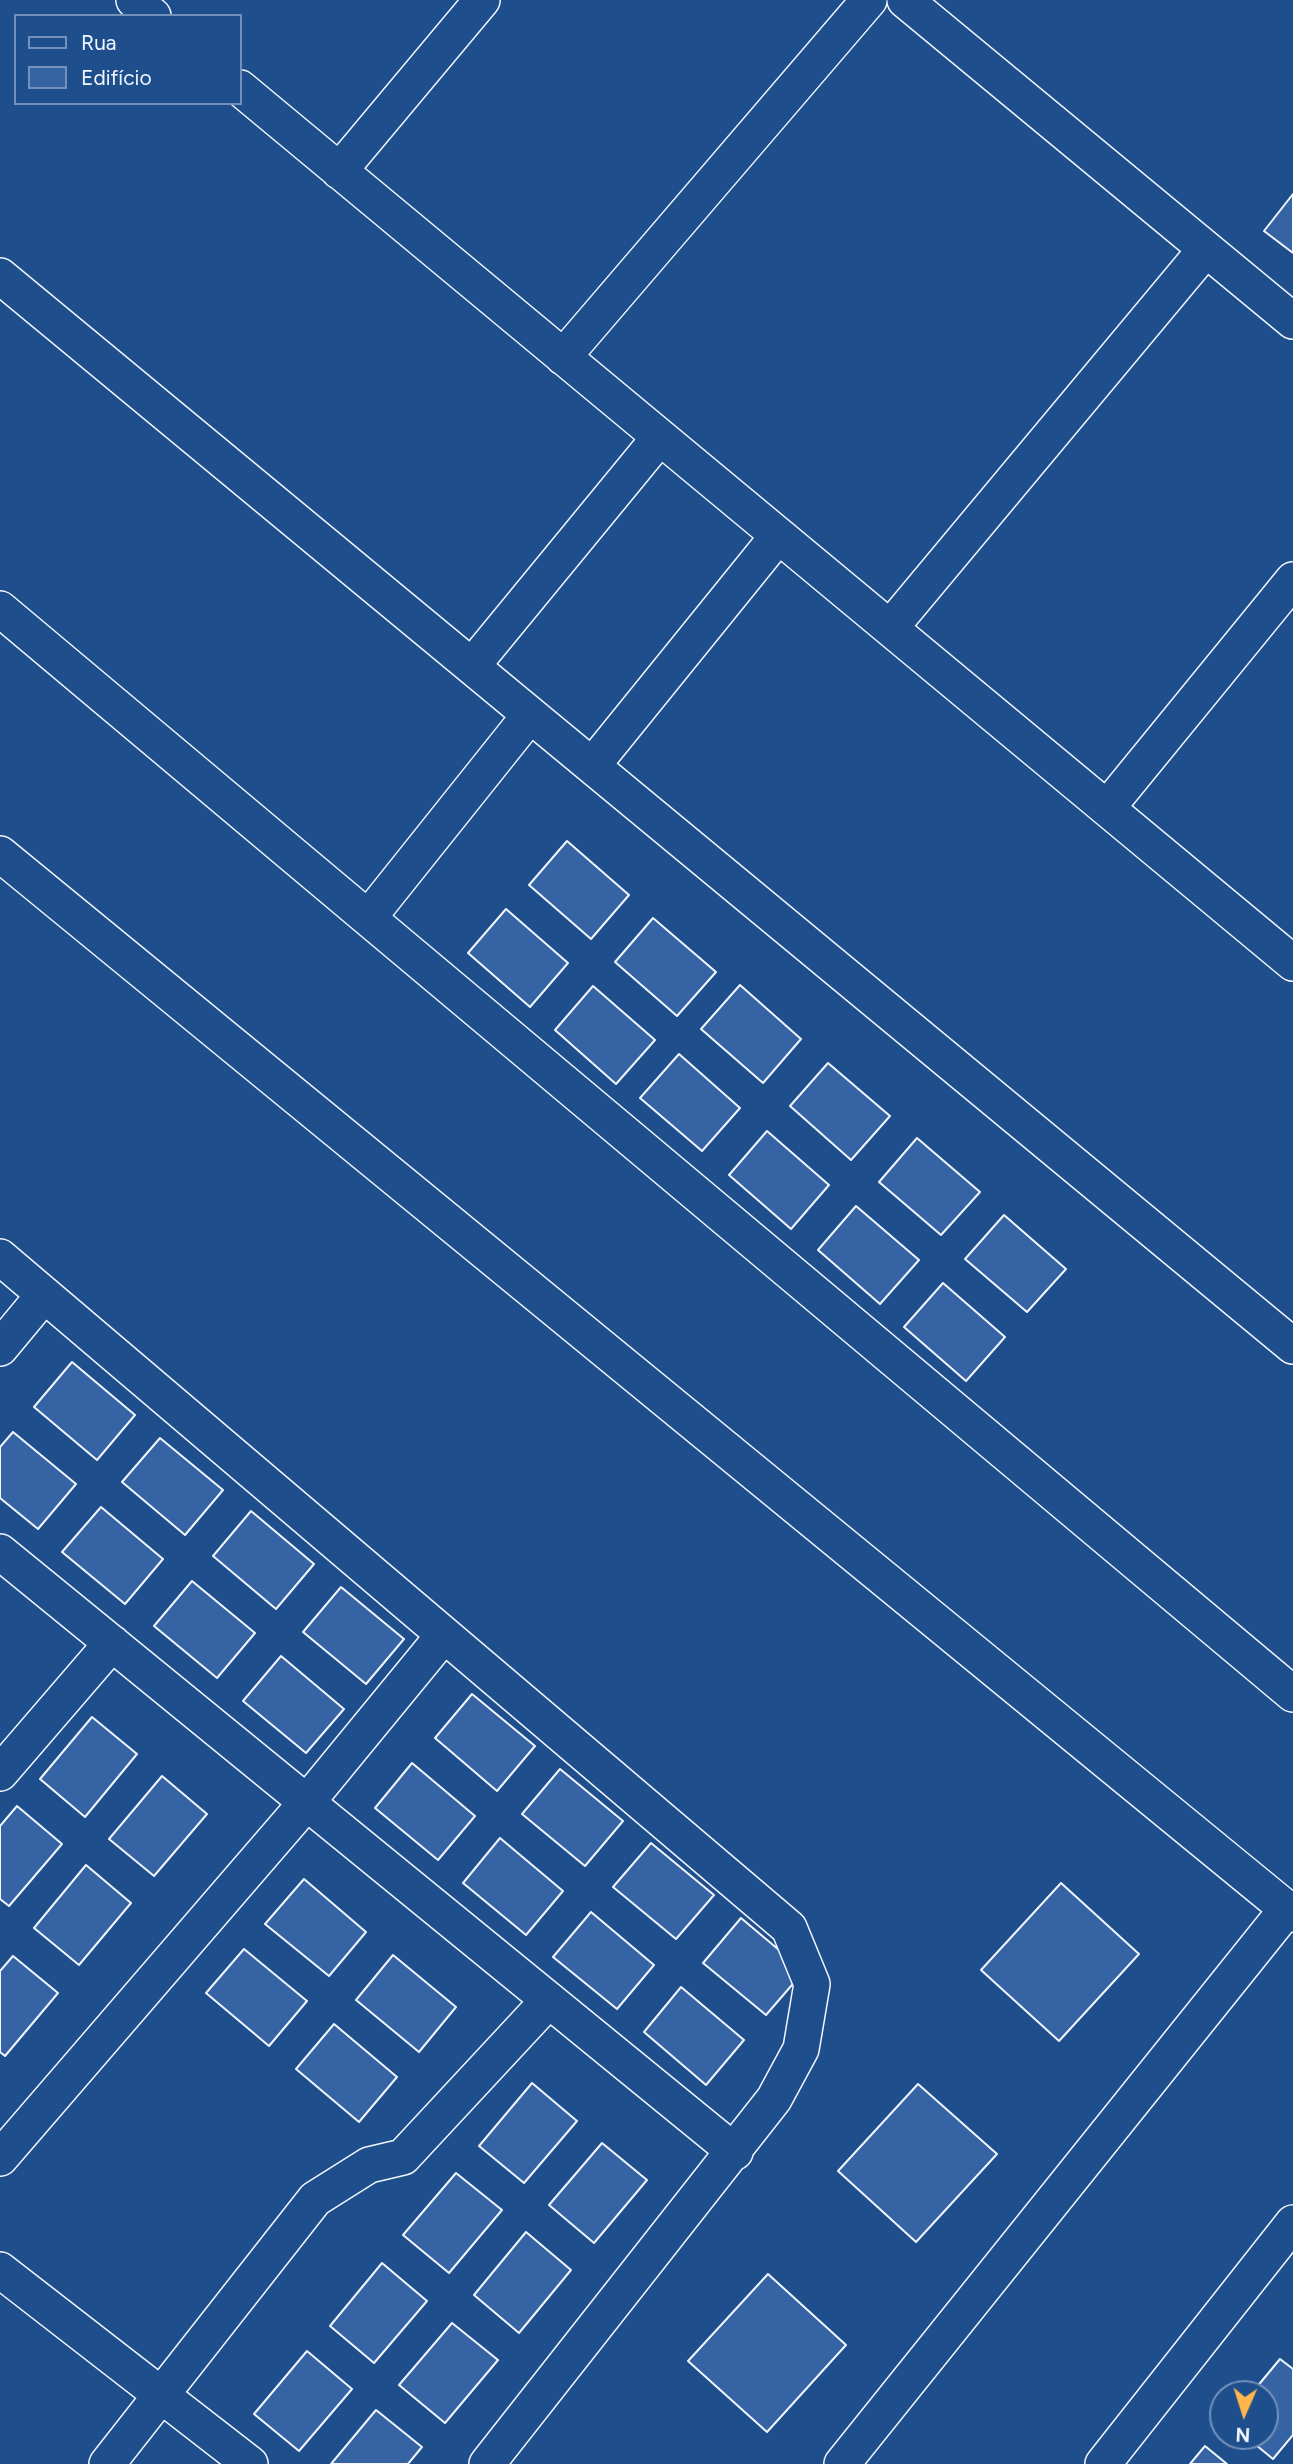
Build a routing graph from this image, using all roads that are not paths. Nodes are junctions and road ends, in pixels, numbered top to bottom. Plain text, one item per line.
1 (134, 0) edge
2 (482, 0) edge
3 (869, 0) edge
4 (905, 0) edge
5 (151, 14) edge
6 (242, 90) edge
7 (340, 171) junction
8 (1206, 249) junction
9 (0, 276) edge
10 (1293, 321) edge
11 (563, 357) junction
12 (660, 438) junction
13 (778, 536) junction
14 (1293, 580) edge
15 (0, 609) edge
16 (890, 628) junction
17 (472, 666) junction
18 (530, 715) junction
19 (592, 766) junction
20 (1107, 808) junction
21 (0, 854) edge
22 (368, 918) junction
23 (1293, 963) edge
24 (0, 1257) edge
25 (44, 1295) junction
26 (1293, 1346) edge
27 (0, 1348) edge
28 (0, 1552) edge
29 (444, 1635) junction
30 (112, 1643) junction
31 (1293, 1694) edge
32 (0, 1773) edge
33 (307, 1802) junction
34 (1290, 1911) edge
35 (549, 2000) junction
36 (735, 2152) junction
37 (0, 2158) edge
38 (1293, 2223) edge
39 (0, 2270) edge
40 (161, 2395) junction
41 (107, 2464) edge
42 (250, 2464) edge
43 (487, 2464) edge
44 (842, 2464) edge
45 (1102, 2464) edge

1 - 5 street
2 - 7 street
3 - 11 street
4 - 8 street
6 - 7 street
7 - 11 street
8 - 10 street
8 - 16 street
9 - 17 street
11 - 12 street
12 - 13 street
12 - 17 street
13 - 16 street
13 - 19 street
14 - 20 street
15 - 22 street
16 - 20 street
17 - 18 street
18 - 19 street
18 - 22 street
19 - 26 street
20 - 23 street
21 - 34 street
22 - 31 street
24 - 25 street
25 - 27 street
25 - 29 street
28 - 30 street
29 - 33 street
29 - 36 street
30 - 32 street
30 - 33 street
33 - 35 street
33 - 37 street
34 - 44 street
35 - 36 street
35 - 40 street
36 - 43 street
38 - 45 street
39 - 40 street
40 - 41 street
40 - 42 street

